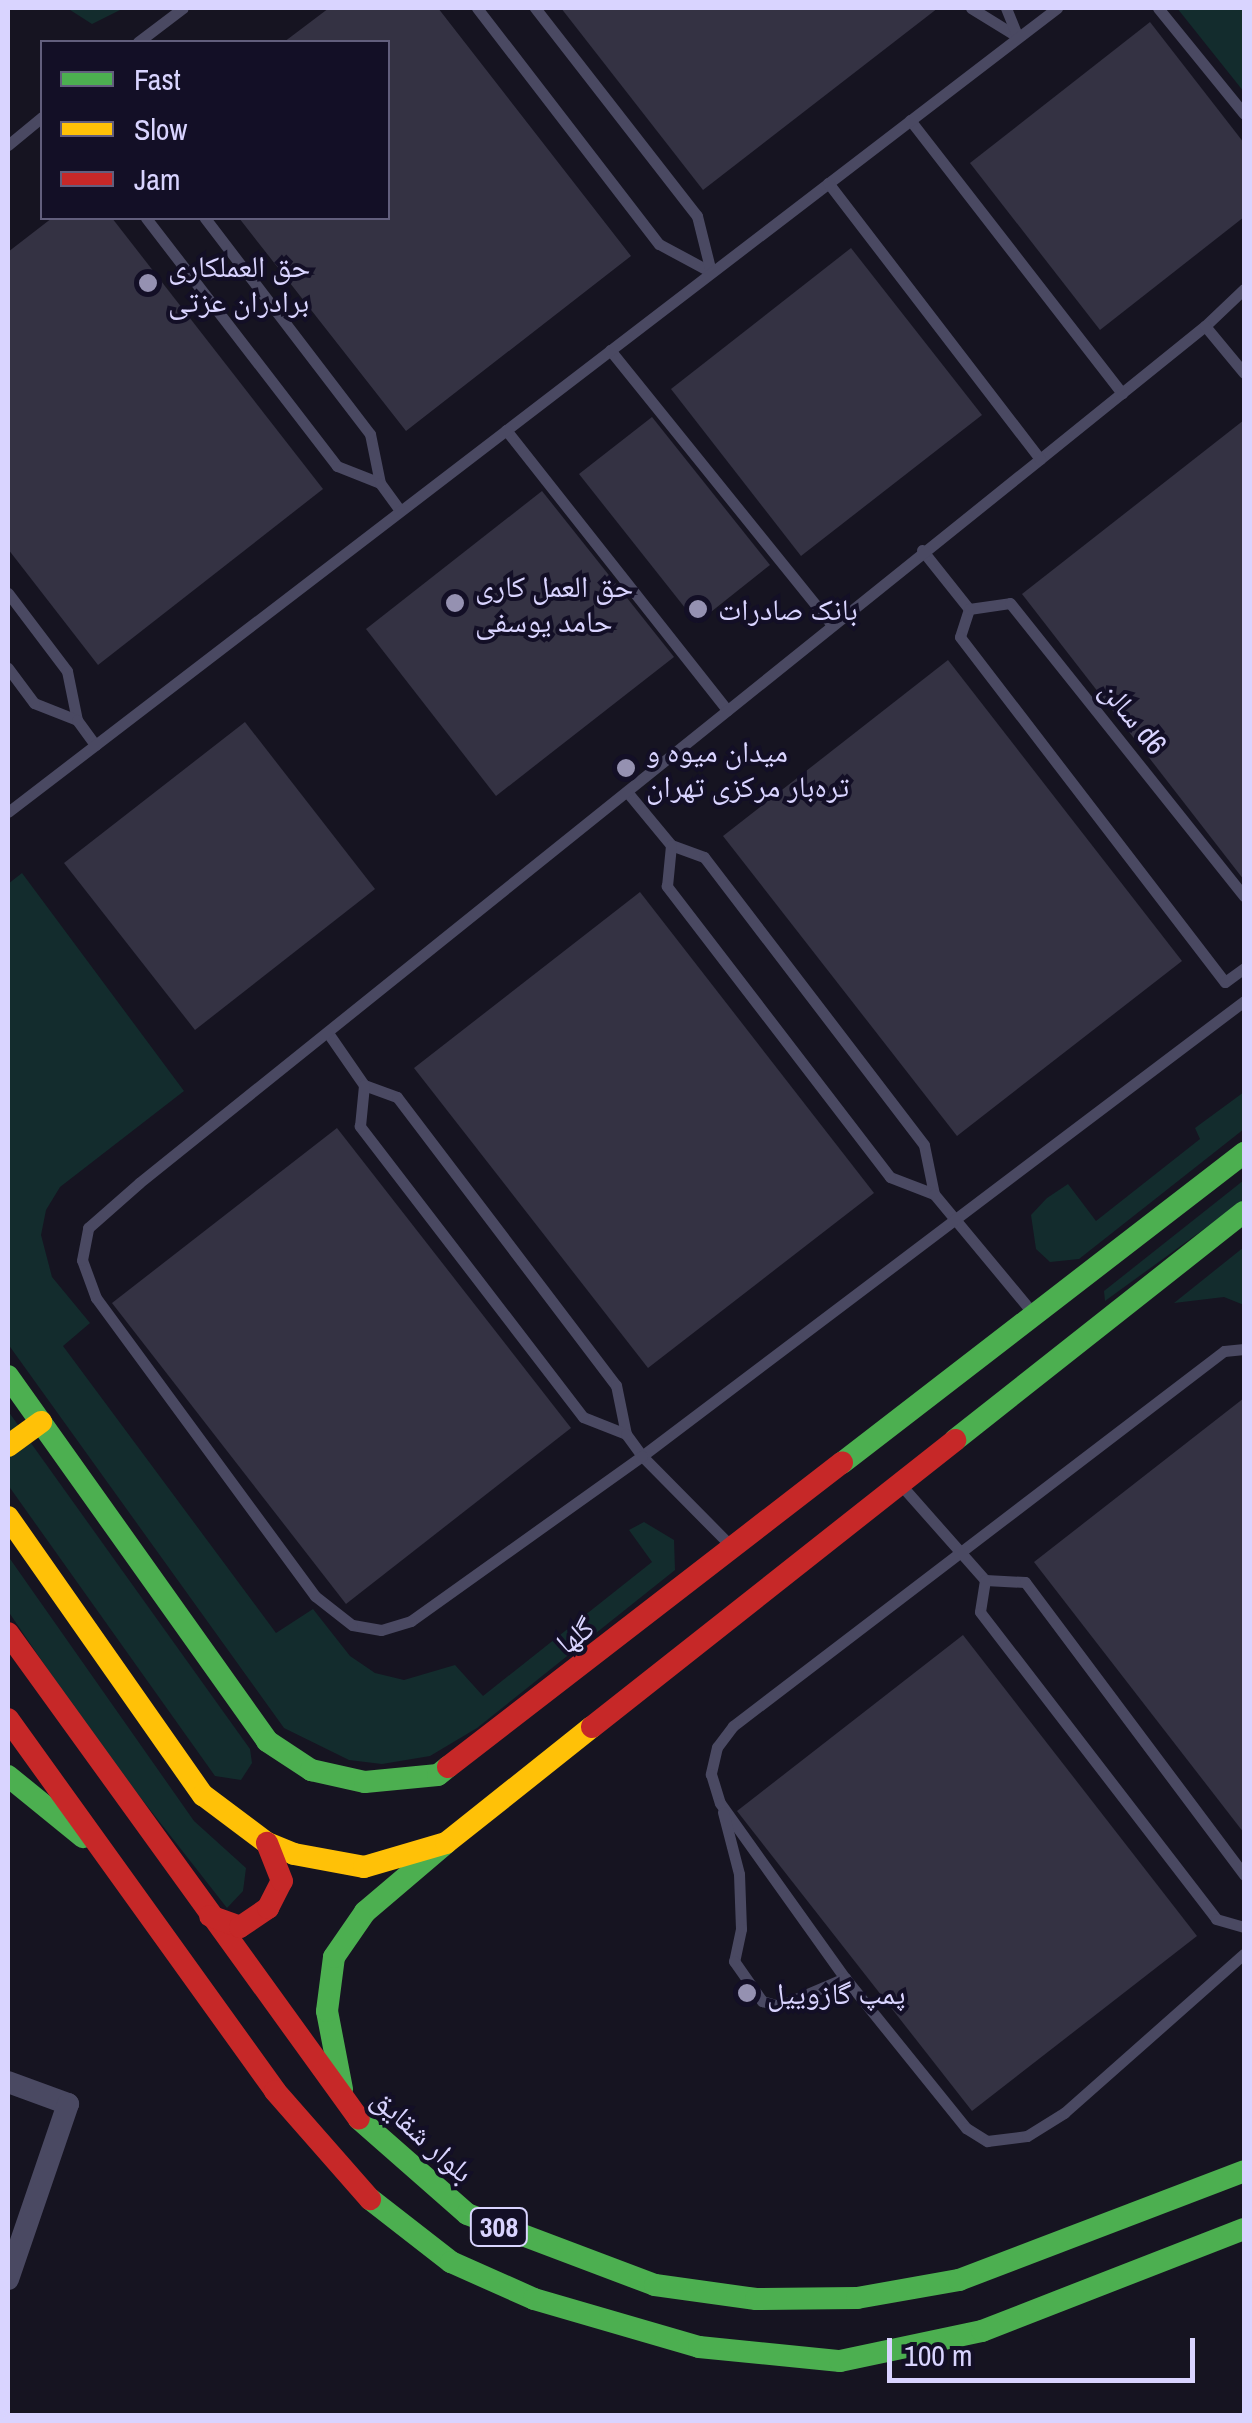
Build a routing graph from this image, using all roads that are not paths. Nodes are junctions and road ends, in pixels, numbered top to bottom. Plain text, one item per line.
1 (183, 8) edge
2 (477, 8) edge
3 (534, 8) edge
4 (971, 8) edge
5 (1006, 8) edge
6 (1057, 8) edge
7 (1158, 8) edge
8 (1018, 37) junction
9 (141, 40) edge
10 (1244, 114) edge
11 (40, 120) edge
12 (910, 120) junction
13 (8, 145) edge
14 (828, 183) junction
15 (148, 220) edge
16 (207, 220) edge
17 (711, 272) junction
18 (1244, 288) edge
19 (1205, 326) junction
20 (610, 350) junction
21 (1244, 374) edge
22 (1122, 393) junction
23 (506, 430) junction
24 (1040, 459) junction
25 (380, 483) junction
26 (400, 511) junction
27 (922, 550) junction
28 (8, 592) edge
29 (969, 609) junction
30 (830, 623) junction
31 (8, 668) edge
32 (728, 710) junction
33 (77, 720) junction
34 (95, 745) junction
35 (628, 793) junction
36 (8, 812) edge
37 (671, 845) junction
38 (1244, 896) edge
39 (1244, 968) edge
40 (1244, 1001) edge
41 (328, 1033) junction
42 (364, 1086) junction
43 (1244, 1153) edge
44 (934, 1194) junction
45 (1244, 1212) edge
46 (954, 1215) junction
47 (1035, 1316) junction
48 (1244, 1349) edge
49 (1063, 1354) junction
50 (8, 1376) edge
51 (41, 1422) junction
52 (626, 1434) junction
53 (870, 1443) junction
54 (8, 1446) edge
55 (642, 1456) junction
56 (898, 1482) junction
57 (8, 1517) edge
58 (958, 1549) junction
59 (749, 1568) junction
60 (985, 1580) junction
61 (8, 1633) edge
62 (8, 1718) edge
63 (8, 1776) edge
64 (720, 1803) junction
65 (267, 1842) junction
66 (446, 1844) junction
67 (116, 1868) junction
68 (1244, 1875) edge
69 (210, 1916) junction
70 (1244, 1927) edge
71 (1244, 1954) edge
72 (845, 1978) junction
73 (8, 2082) edge
74 (348, 2110) junction
75 (1244, 2171) edge
76 (1244, 2229) edge
77 (8, 2276) edge

1 - 9 lane
2 - 17 lane
3 - 17 lane
4 - 8 lane
5 - 8 lane
6 - 8 lane
7 - 10 lane
8 - 12 lane
11 - 13 lane
12 - 14 lane
12 - 22 lane
14 - 17 lane
14 - 24 lane
15 - 25 lane
16 - 25 lane
17 - 20 lane
18 - 19 lane
19 - 21 lane
19 - 22 lane
20 - 23 lane
20 - 30 lane
22 - 24 lane
23 - 26 lane
23 - 32 lane
24 - 27 lane
25 - 26 lane
26 - 34 lane
27 - 29 lane
27 - 30 lane
28 - 33 lane
29 - 38 lane, سالن d6
29 - 39 lane
30 - 32 lane
31 - 33 lane
32 - 35 lane
33 - 34 lane
34 - 36 lane
35 - 37 lane
35 - 41 lane
37 - 44 lane
37 - 44 lane
40 - 46 lane
41 - 42 lane
41 - 55 lane
42 - 52 lane
42 - 52 lane
43 - 47 street, گلها
44 - 46 lane
45 - 49 street, گلها
46 - 47 lane
46 - 55 lane
47 - 49 street
47 - 53 street, گلها
48 - 58 lane
49 - 56 street, گلها
50 - 51 street, گلها
51 - 54 street
51 - 59 street, گلها
52 - 55 lane
53 - 56 street
53 - 59 street, گلها
55 - 59 lane
56 - 58 lane
56 - 59 street, گلها
57 - 65 street, گلها
58 - 60 lane
58 - 64 lane
59 - 66 street, گلها
60 - 68 lane
60 - 70 lane
61 - 69 street, بلوار شقایق / 308
62 - 67 street
63 - 67 street
64 - 72 lane
64 - 72 lane
65 - 66 street, گلها
65 - 69 street
66 - 74 street
67 - 76 street
69 - 74 street, بلوار شقایق / 308
71 - 72 lane
73 - 77 street
74 - 75 street, بلوار شقایق / 308

